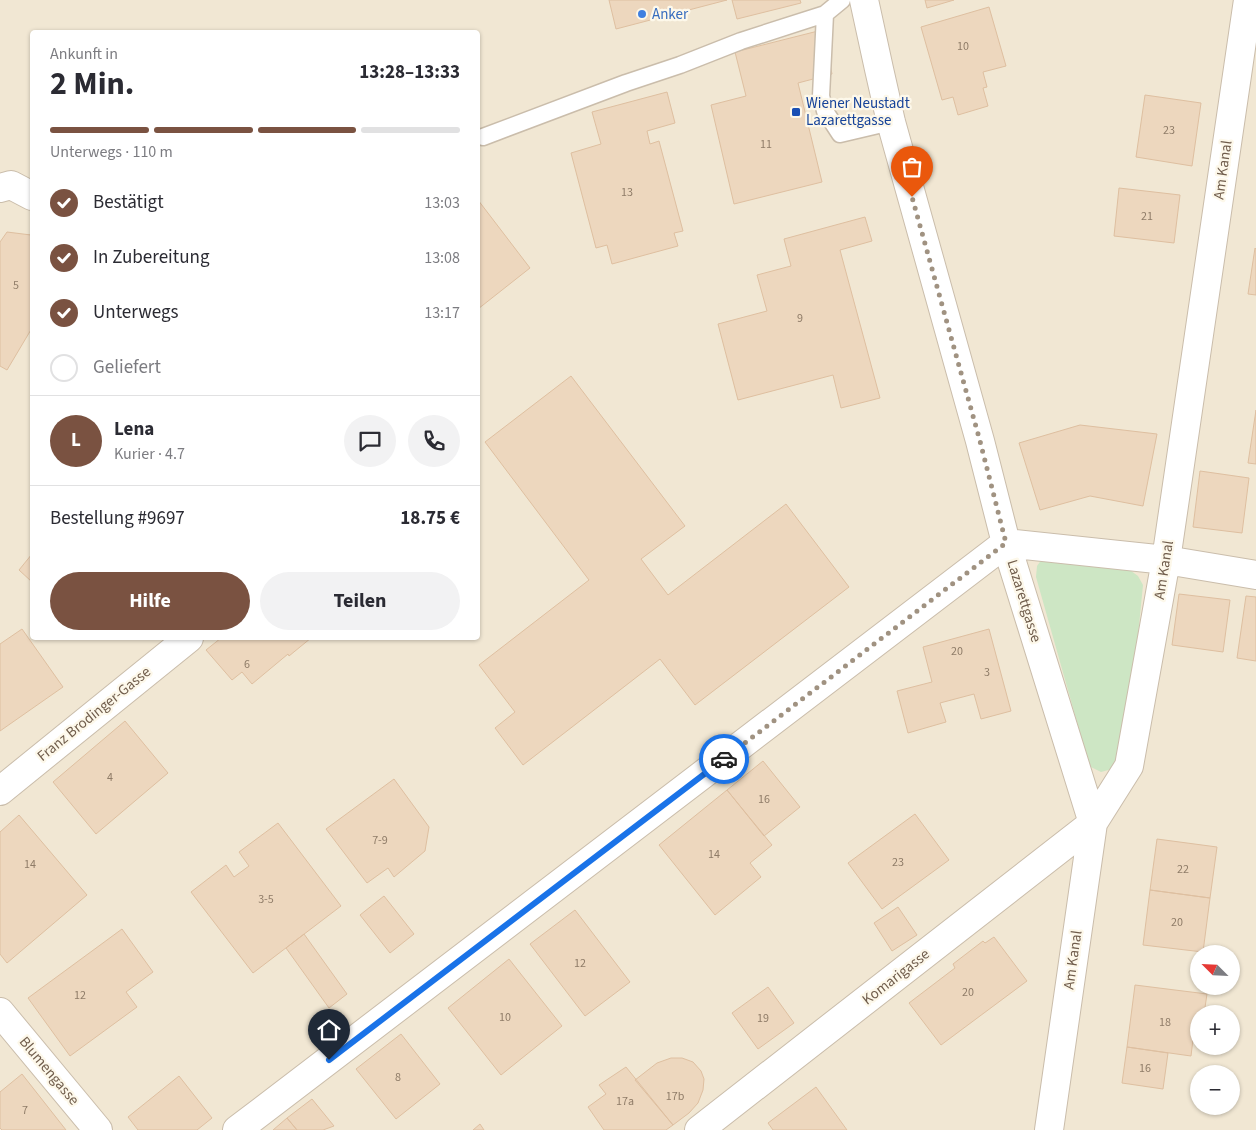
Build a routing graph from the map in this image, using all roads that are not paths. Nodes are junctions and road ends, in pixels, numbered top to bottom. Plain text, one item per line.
1 (842, 0) edge
2 (864, 0) edge
3 (1248, 0) edge
4 (825, 14) junction
5 (891, 122) junction
6 (483, 137) dead end
7 (0, 188) edge
8 (30, 195) edge
9 (1006, 543) junction
10 (1166, 560) junction
11 (1256, 575) edge
12 (187, 640) edge
13 (0, 791) edge
14 (1093, 823) junction
15 (0, 1012) edge
16 (98, 1130) edge
17 (237, 1130) edge
18 (699, 1130) edge
19 (1049, 1130) edge

1 - 4 lane
2 - 5 street, Lazarettgasse
3 - 10 street, Am Kanal
4 - 5 lane
4 - 6 lane
5 - 9 street, Lazarettgasse
7 - 8 street
9 - 10 street
9 - 14 street, Lazarettgasse
9 - 17 street
10 - 11 street
10 - 14 street, Am Kanal
12 - 13 street, Franz Brodinger-Gasse
14 - 18 street, Komarigasse
14 - 19 street, Am Kanal
15 - 16 street, Blumengasse

